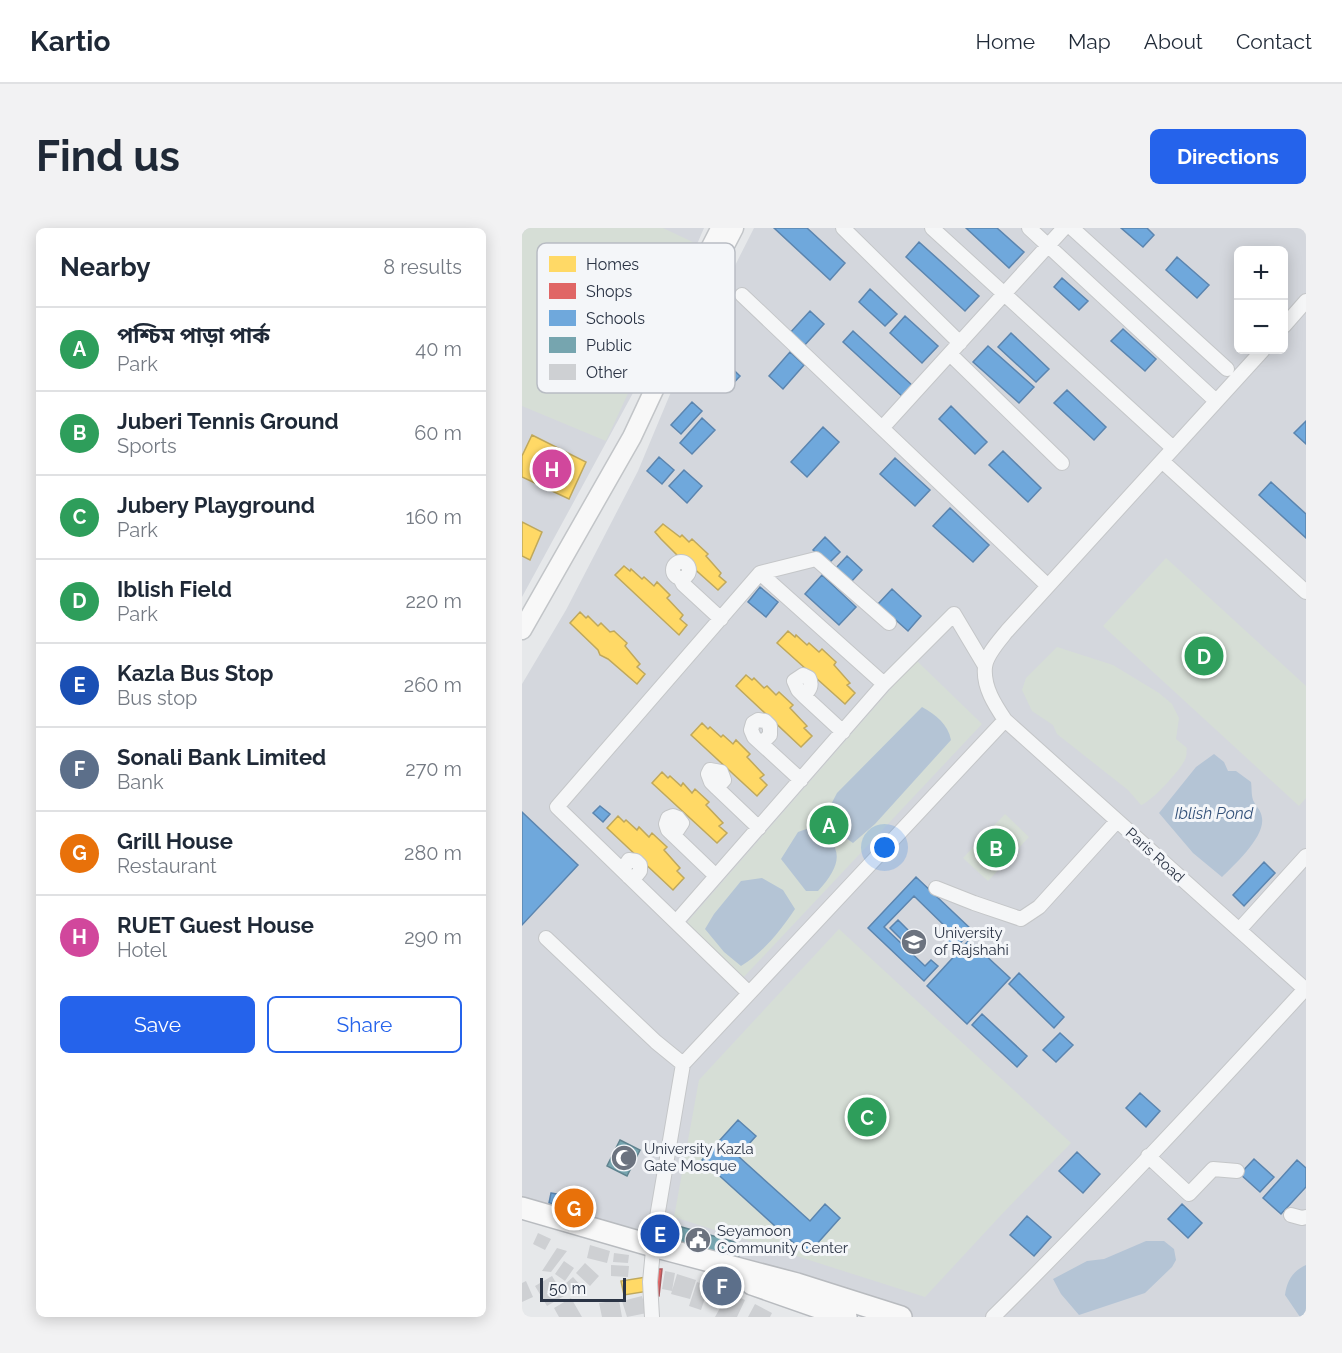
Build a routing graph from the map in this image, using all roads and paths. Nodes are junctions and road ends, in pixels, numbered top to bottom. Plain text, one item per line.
1 (720, 228) edge
2 (734, 228) edge
3 (843, 228) edge
4 (932, 228) edge
5 (1029, 228) edge
6 (1064, 228) edge
7 (1072, 228) edge
8 (712, 243) edge
9 (726, 243) edge
10 (1048, 246) junction
11 (1004, 294) junction
12 (742, 295) dead end
13 (1306, 301) edge
14 (1288, 321) edge
15 (960, 343) junction
16 (950, 354) junction
17 (1259, 354) edge
18 (1227, 369) dead end
19 (640, 393) edge
20 (653, 393) edge
21 (1216, 401) junction
22 (883, 428) junction
23 (1173, 448) junction
24 (1162, 461) junction
25 (1062, 463) dead end
26 (760, 573) junction
27 (681, 578) dead end
28 (1048, 586) junction
29 (1306, 592) edge
30 (522, 606) edge
31 (721, 619) junction
32 (889, 623) dead end
33 (522, 630) edge
34 (985, 666) junction
35 (884, 684) junction
36 (804, 696) dead end
37 (1005, 720) junction
38 (843, 732) junction
39 (762, 743) dead end
40 (801, 780) junction
41 (717, 788) dead end
42 (1117, 821) junction
43 (759, 828) junction
44 (674, 835) dead end
45 (1306, 856) edge
46 (716, 876) junction
47 (936, 888) dead end
48 (676, 922) junction
49 (1239, 930) junction
50 (546, 938) dead end
51 (1305, 989) edge
52 (749, 993) junction
53 (683, 1065) junction
54 (1148, 1156) junction
55 (1237, 1171) dead end
56 (522, 1208) edge
57 (1291, 1215) dead end
58 (1306, 1217) edge
59 (653, 1246) junction
60 (652, 1317) edge
61 (846, 1317) edge
62 (901, 1317) edge
63 (993, 1317) edge

1 - 8 main road
2 - 9 main road
3 - 15 street
4 - 11 street
5 - 10 street
6 - 10 street
7 - 18 street
10 - 11 street
10 - 21 street
11 - 15 street
11 - 23 street
12 - 22 street
13 - 14 street
15 - 16 street
16 - 22 street
16 - 25 street
17 - 21 street
19 - 30 main road
20 - 33 main road
21 - 23 street
22 - 28 street
23 - 24 street
24 - 28 street
24 - 29 street
26 - 31 street
26 - 32 street
26 - 35 street
27 - 31 street
28 - 34 street
31 - 48 street
34 - 35 street, Paris Road
34 - 37 street, Paris Road
35 - 38 street
36 - 38 street
37 - 42 street, Paris Road
37 - 52 street
38 - 40 street
39 - 40 street
40 - 43 street
41 - 43 street
42 - 47 street
42 - 49 street, Paris Road
43 - 46 street
44 - 46 street
45 - 49 street
46 - 48 street
48 - 52 street
49 - 51 street, Paris Road
50 - 53 street
51 - 54 street
52 - 53 street
53 - 59 street
54 - 55 street
54 - 63 street
56 - 59 highway
57 - 58 street
59 - 60 street
59 - 61 highway
59 - 62 highway

